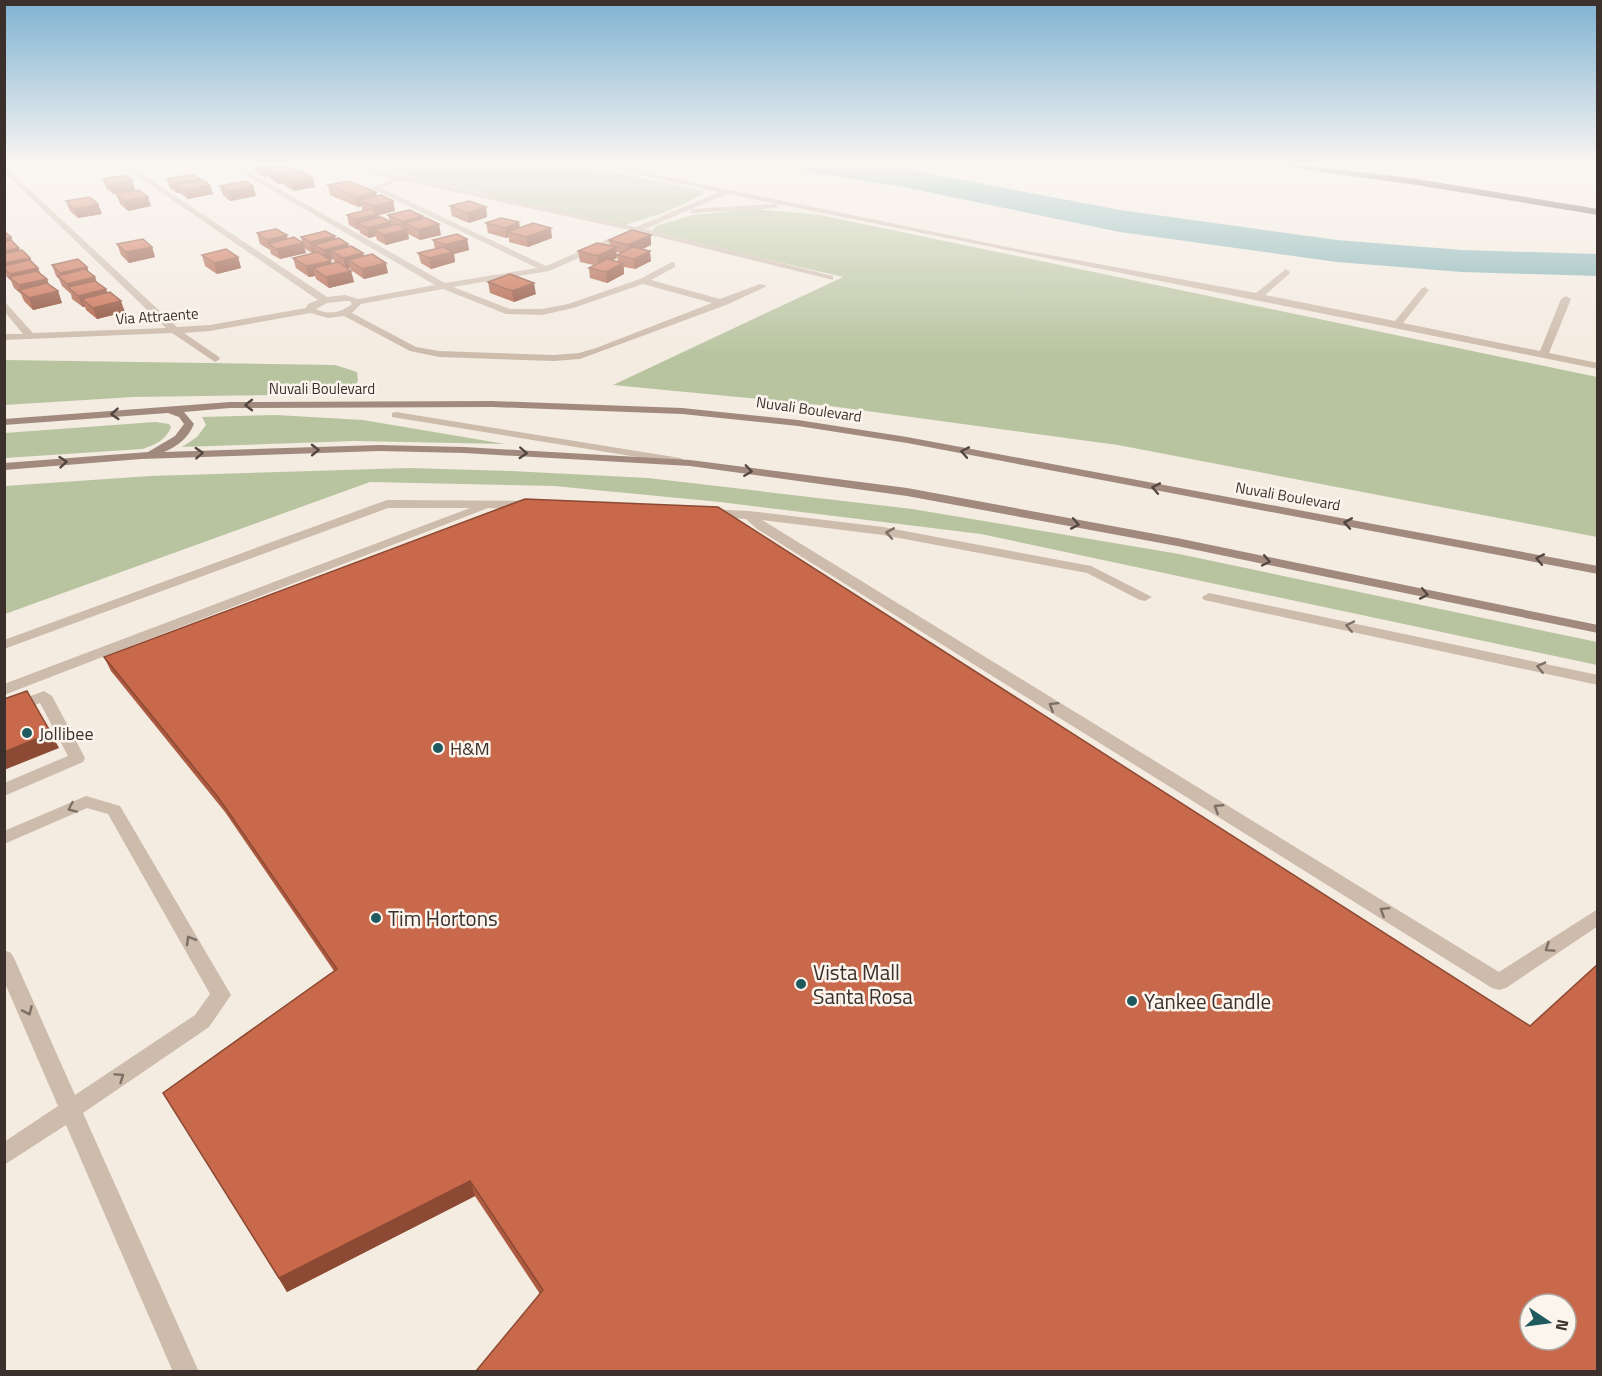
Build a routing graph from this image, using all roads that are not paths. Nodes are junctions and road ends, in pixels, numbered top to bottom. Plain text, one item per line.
1 (67, 228) edge
2 (218, 228) edge
3 (342, 228) edge
4 (460, 228) edge
5 (629, 228) edge
6 (642, 228) edge
7 (906, 228) edge
8 (638, 230) junction
9 (672, 265) dead end
10 (546, 269) junction
11 (1286, 272) dead end
12 (830, 278) dead end
13 (643, 281) junction
14 (443, 286) junction
15 (763, 286) dead end
16 (1425, 290) dead end
17 (1258, 296) junction
18 (325, 300) junction
19 (1566, 300) dead end
20 (357, 302) junction
21 (723, 303) junction
22 (4, 304) edge
23 (311, 310) junction
24 (345, 313) junction
25 (1397, 325) junction
26 (174, 330) junction
27 (30, 336) junction
28 (4, 337) edge
29 (1543, 355) junction
30 (215, 359) dead end
31 (1598, 366) edge
32 (168, 410) junction
33 (396, 415) dead end
34 (4, 422) edge
35 (141, 456) junction
36 (690, 463) junction
37 (4, 467) edge
38 (491, 504) junction
39 (540, 505) edge
40 (691, 512) edge
41 (748, 515) junction
42 (1598, 570) edge
43 (1145, 597) dead end
44 (1209, 597) dead end
45 (1598, 629) edge
46 (4, 645) edge
47 (1598, 680) edge
48 (4, 690) edge
49 (4, 712) edge
50 (4, 790) edge
51 (4, 838) edge
52 (1598, 916) edge
53 (4, 958) edge
54 (71, 1109) junction
55 (4, 1155) edge
56 (186, 1371) edge

1 - 26 street
2 - 18 street
3 - 14 street
4 - 10 street
5 - 8 street
6 - 8 street
7 - 17 street
8 - 10 street
8 - 12 street
9 - 13 street
10 - 14 street
11 - 17 street
13 - 14 street
13 - 21 street
14 - 20 street
15 - 21 street
16 - 25 street
17 - 25 street
18 - 20 street
18 - 23 street
19 - 29 street
20 - 24 street
21 - 24 street
22 - 27 street
23 - 24 street
23 - 26 street, Via Attraente
25 - 29 street
26 - 27 street, Via Attraente
26 - 30 street
27 - 28 street, Via Attraente
29 - 31 street
32 -> 34 main road, Nuvali Boulevard
32 - 35 main road
42 -> 32 main road, Nuvali Boulevard
33 - 36 street
35 -> 36 main road
37 -> 35 main road
36 -> 45 main road
38 - 39 street
38 - 46 street
38 - 48 street
40 - 41 street
43 -> 41 street
52 -> 41 street
47 -> 44 street
49 - 50 street
54 -> 51 street
53 -> 54 street
54 - 55 street
54 - 56 street

